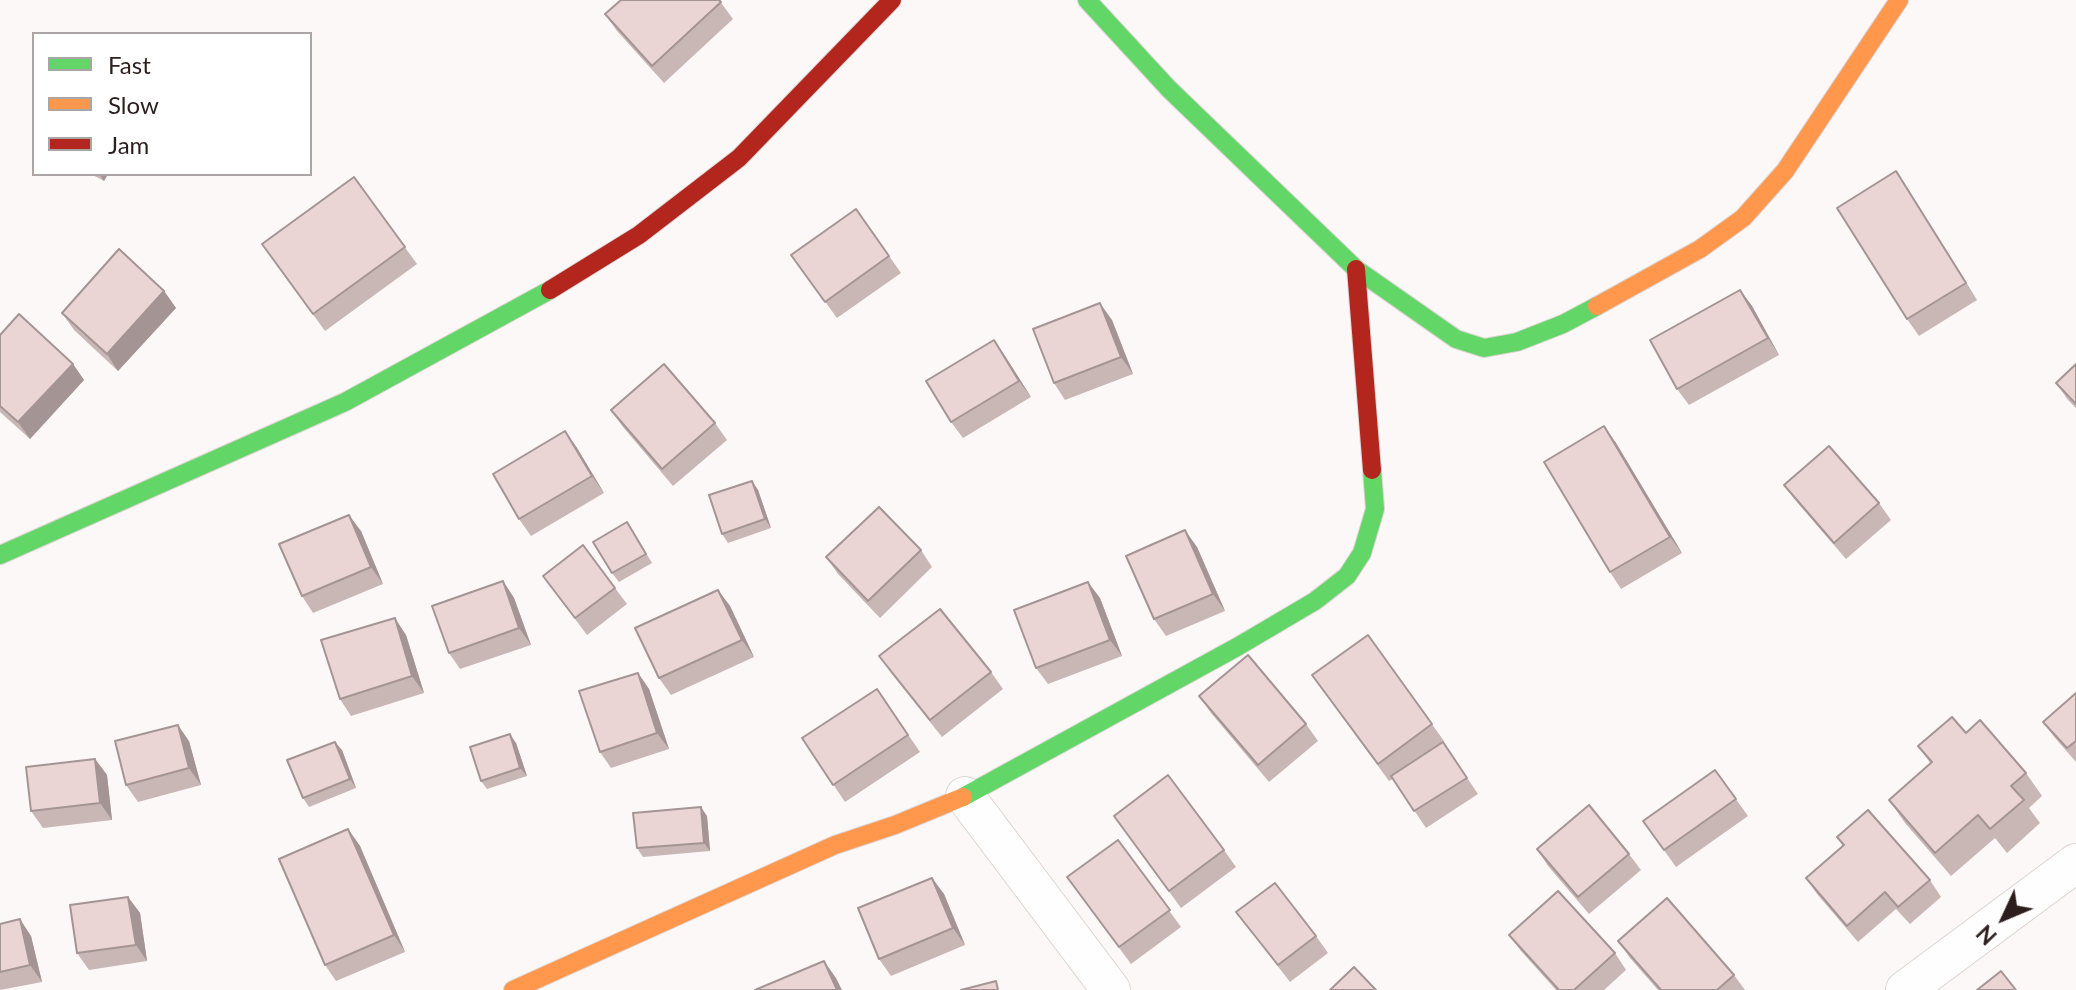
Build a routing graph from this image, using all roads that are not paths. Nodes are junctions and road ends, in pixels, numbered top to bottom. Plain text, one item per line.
1 (892, 0) edge
2 (1087, 0) edge
3 (1899, 0) edge
4 (1356, 269) junction
5 (0, 555) edge
6 (965, 796) junction
7 (2076, 863) edge
8 (513, 990) edge
9 (1111, 990) edge
10 (1905, 990) edge

1 - 5 street
2 - 4 street
3 - 4 street
4 - 6 street
6 - 8 street
6 - 9 street
7 - 10 street

